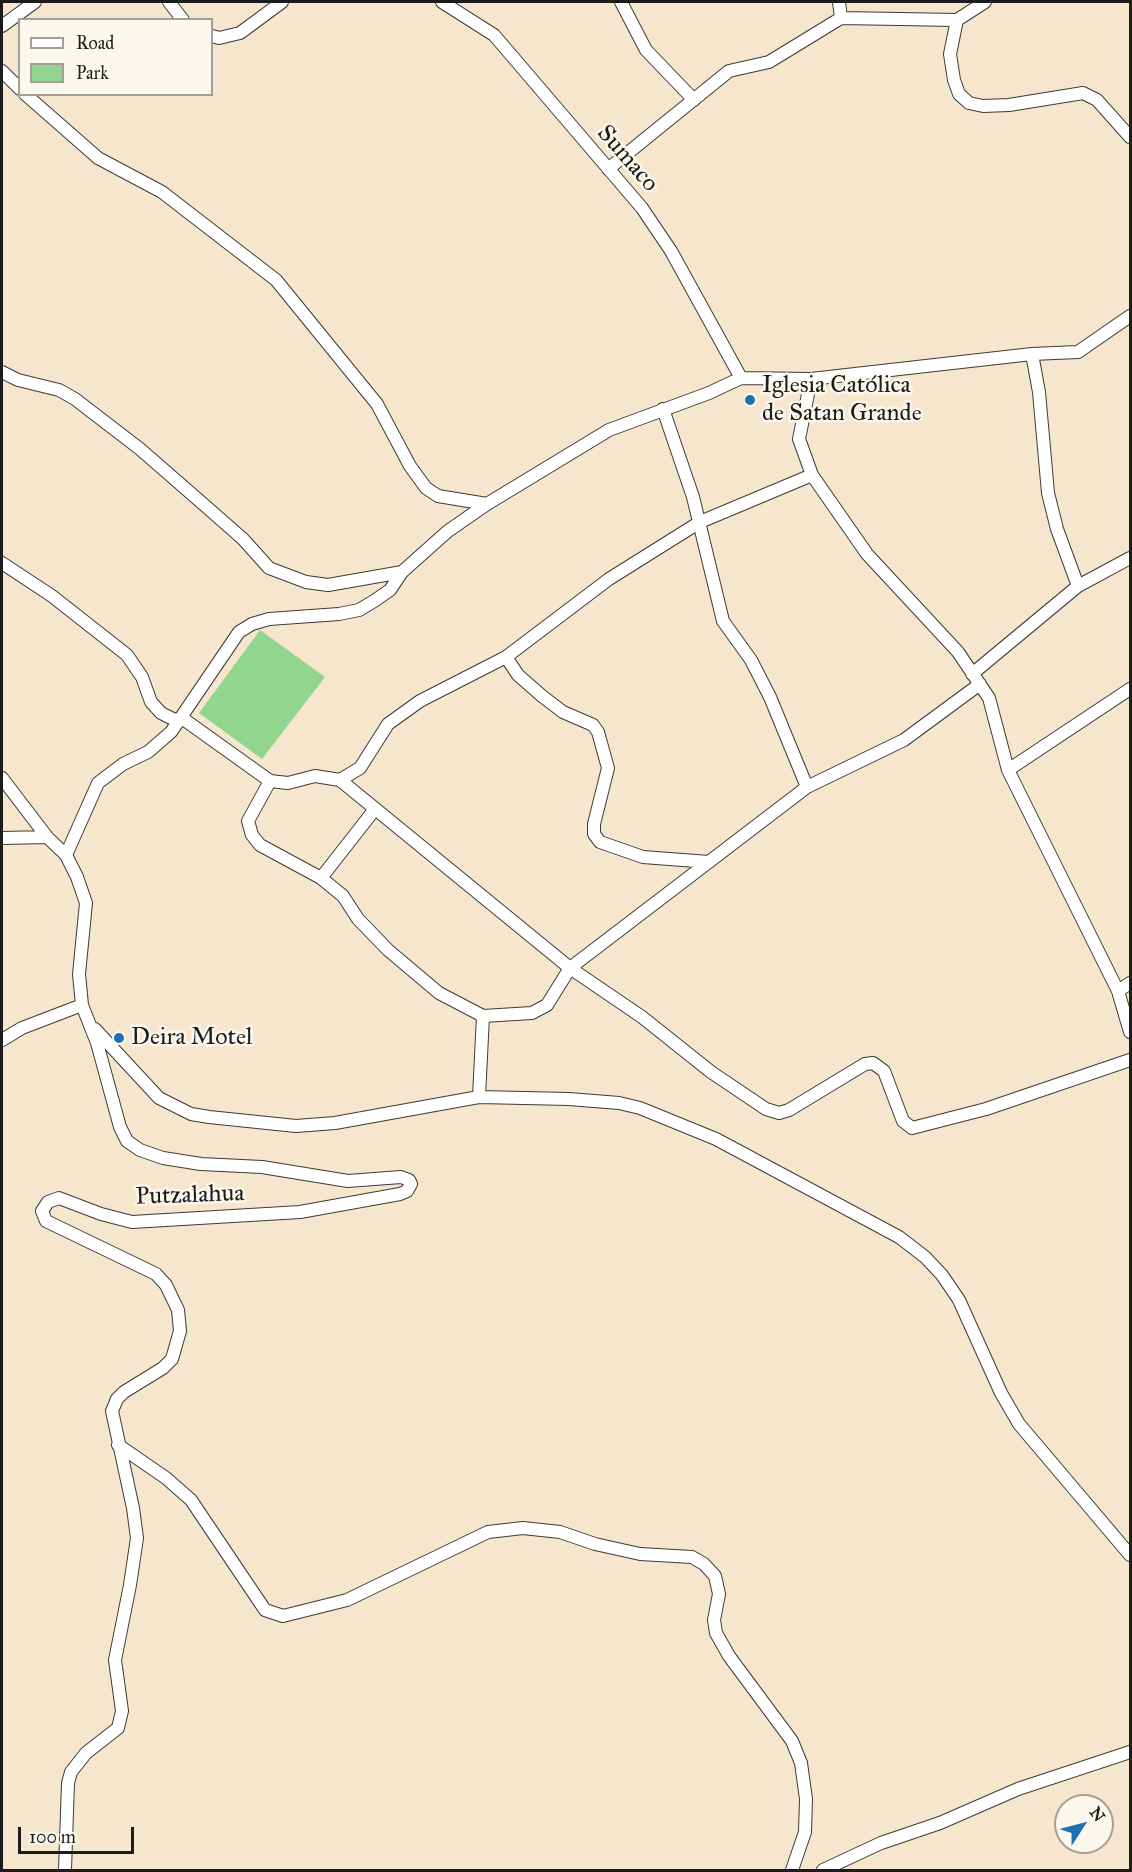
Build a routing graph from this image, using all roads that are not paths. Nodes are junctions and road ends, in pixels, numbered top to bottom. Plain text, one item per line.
1 (35, 2) edge
2 (169, 2) edge
3 (282, 2) edge
4 (442, 2) edge
5 (621, 2) edge
6 (839, 2) edge
7 (985, 2) edge
8 (181, 18) edge
9 (841, 18) junction
10 (957, 20) junction
11 (2, 26) edge
12 (213, 36) edge
13 (2, 71) edge
14 (18, 87) edge
15 (28, 96) edge
16 (694, 100) junction
17 (1131, 137) edge
18 (608, 169) junction
19 (1131, 316) edge
20 (1032, 354) junction
21 (2, 372) edge
22 (741, 378) junction
23 (812, 379) junction
24 (663, 409) junction
25 (812, 475) junction
26 (487, 504) junction
27 (700, 522) junction
28 (1131, 558) edge
29 (2, 562) edge
30 (402, 572) junction
31 (1078, 586) junction
32 (506, 657) junction
33 (976, 679) junction
34 (1131, 689) edge
35 (182, 718) junction
36 (360, 768) junction
37 (1008, 770) junction
38 (2, 778) edge
39 (340, 780) junction
40 (270, 781) junction
41 (807, 787) junction
42 (359, 795) junction
43 (375, 809) junction
44 (47, 837) junction
45 (2, 838) edge
46 (66, 855) junction
47 (709, 862) junction
48 (321, 878) junction
49 (570, 968) junction
50 (1131, 983) edge
51 (1118, 991) junction
52 (82, 1005) junction
53 (483, 1016) junction
54 (89, 1021) junction
55 (1131, 1032) edge
56 (2, 1040) edge
57 (1131, 1060) edge
58 (479, 1096) junction
59 (118, 1445) junction
60 (1131, 1555) edge
61 (1131, 1752) edge
62 (65, 1870) edge
63 (792, 1870) edge
64 (823, 1870) edge

1 - 11 street
2 - 8 street
3 - 12 street
4 - 18 street, Sumaco
5 - 16 street
6 - 9 street
7 - 10 street
9 - 10 street
9 - 16 street
10 - 17 street
13 - 14 street
15 - 26 street
16 - 18 street
18 - 22 street, Sumaco
19 - 20 street
20 - 23 street
20 - 31 street
21 - 30 street
22 - 23 street
22 - 24 street
23 - 25 street
24 - 26 street
24 - 27 street
25 - 27 street
25 - 33 street
26 - 30 street
27 - 32 street
27 - 41 street
28 - 31 street
29 - 35 street
30 - 35 street
31 - 33 street
32 - 36 street
32 - 47 street
33 - 37 street
33 - 41 street
34 - 37 street
35 - 40 street
35 - 46 street
36 - 39 street
36 - 42 street
37 - 51 street
38 - 44 street, Putzalahua
39 - 40 street
39 - 42 street
40 - 48 street
41 - 47 street
42 - 43 street
43 - 48 street
43 - 49 street
44 - 45 street
44 - 46 street, Putzalahua
46 - 52 street, Putzalahua
47 - 49 street
48 - 53 street
49 - 53 street
49 - 57 street
50 - 51 street
51 - 55 street
52 - 54 street, Putzalahua
52 - 56 street
53 - 58 street
54 - 58 street
54 - 59 street, Putzalahua
58 - 60 street
59 - 62 street, Putzalahua
59 - 63 street
61 - 64 street

